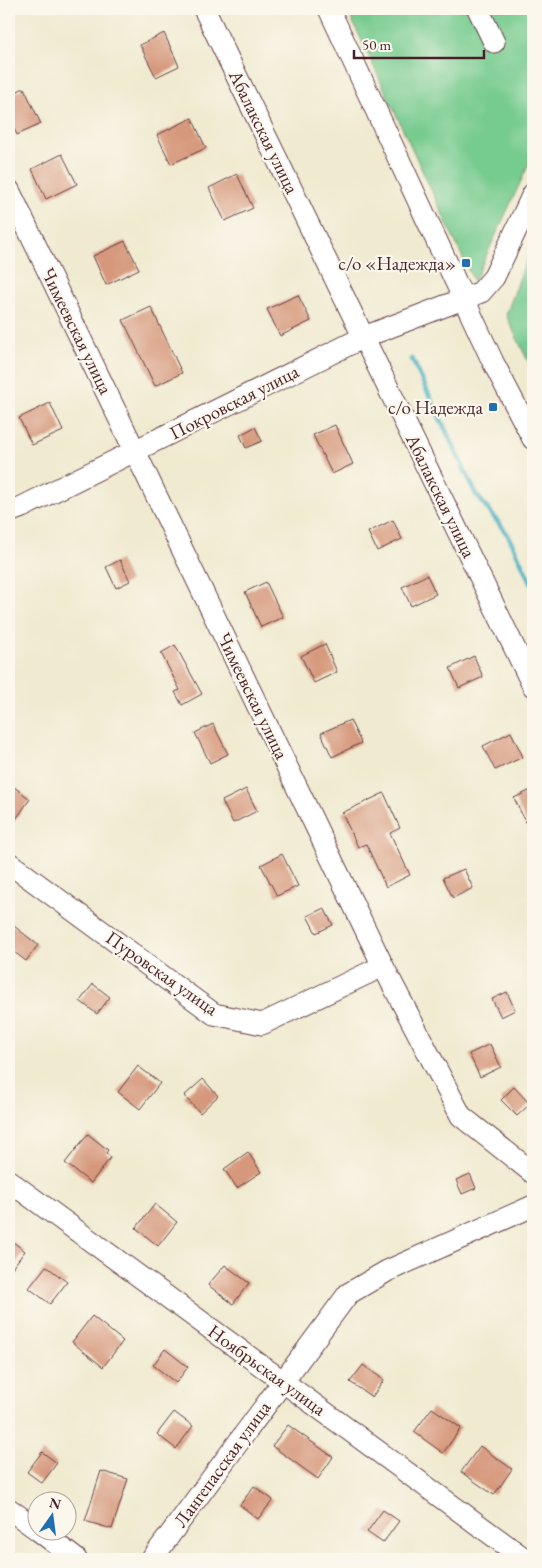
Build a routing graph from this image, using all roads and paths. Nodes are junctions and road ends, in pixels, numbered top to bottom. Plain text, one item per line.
1 (204, 9) edge
2 (329, 9) edge
3 (478, 9) edge
4 (494, 42) dead end
5 (9, 190) edge
6 (533, 194) edge
7 (463, 299) junction
8 (364, 337) junction
9 (533, 439) edge
10 (135, 451) junction
11 (9, 512) edge
12 (533, 686) edge
13 (9, 862) edge
14 (383, 966) junction
15 (533, 1173) edge
16 (9, 1180) edge
17 (533, 1206) edge
18 (282, 1381) junction
19 (9, 1509) edge
20 (28, 1523) edge
21 (51, 1540) edge
22 (76, 1559) edge
23 (152, 1559) edge
24 (525, 1559) edge

1 - 8 street, Абалакская улица
2 - 7 street
3 - 4 street
5 - 10 street, Чимеевская улица
6 - 7 street, Покровская улица
7 - 8 street, Покровская улица
7 - 9 street
8 - 10 street, Покровская улица
8 - 12 street, Абалакская улица
10 - 11 street, Покровская улица
10 - 14 street, Чимеевская улица
13 - 14 street, Пуровская улица
14 - 15 street, Чимеевская улица
16 - 18 street, Ноябрьская улица
17 - 18 street, Лангепасская улица
18 - 23 street, Лангепасская улица
18 - 24 street, Ноябрьская улица
19 - 20 street
21 - 22 street

